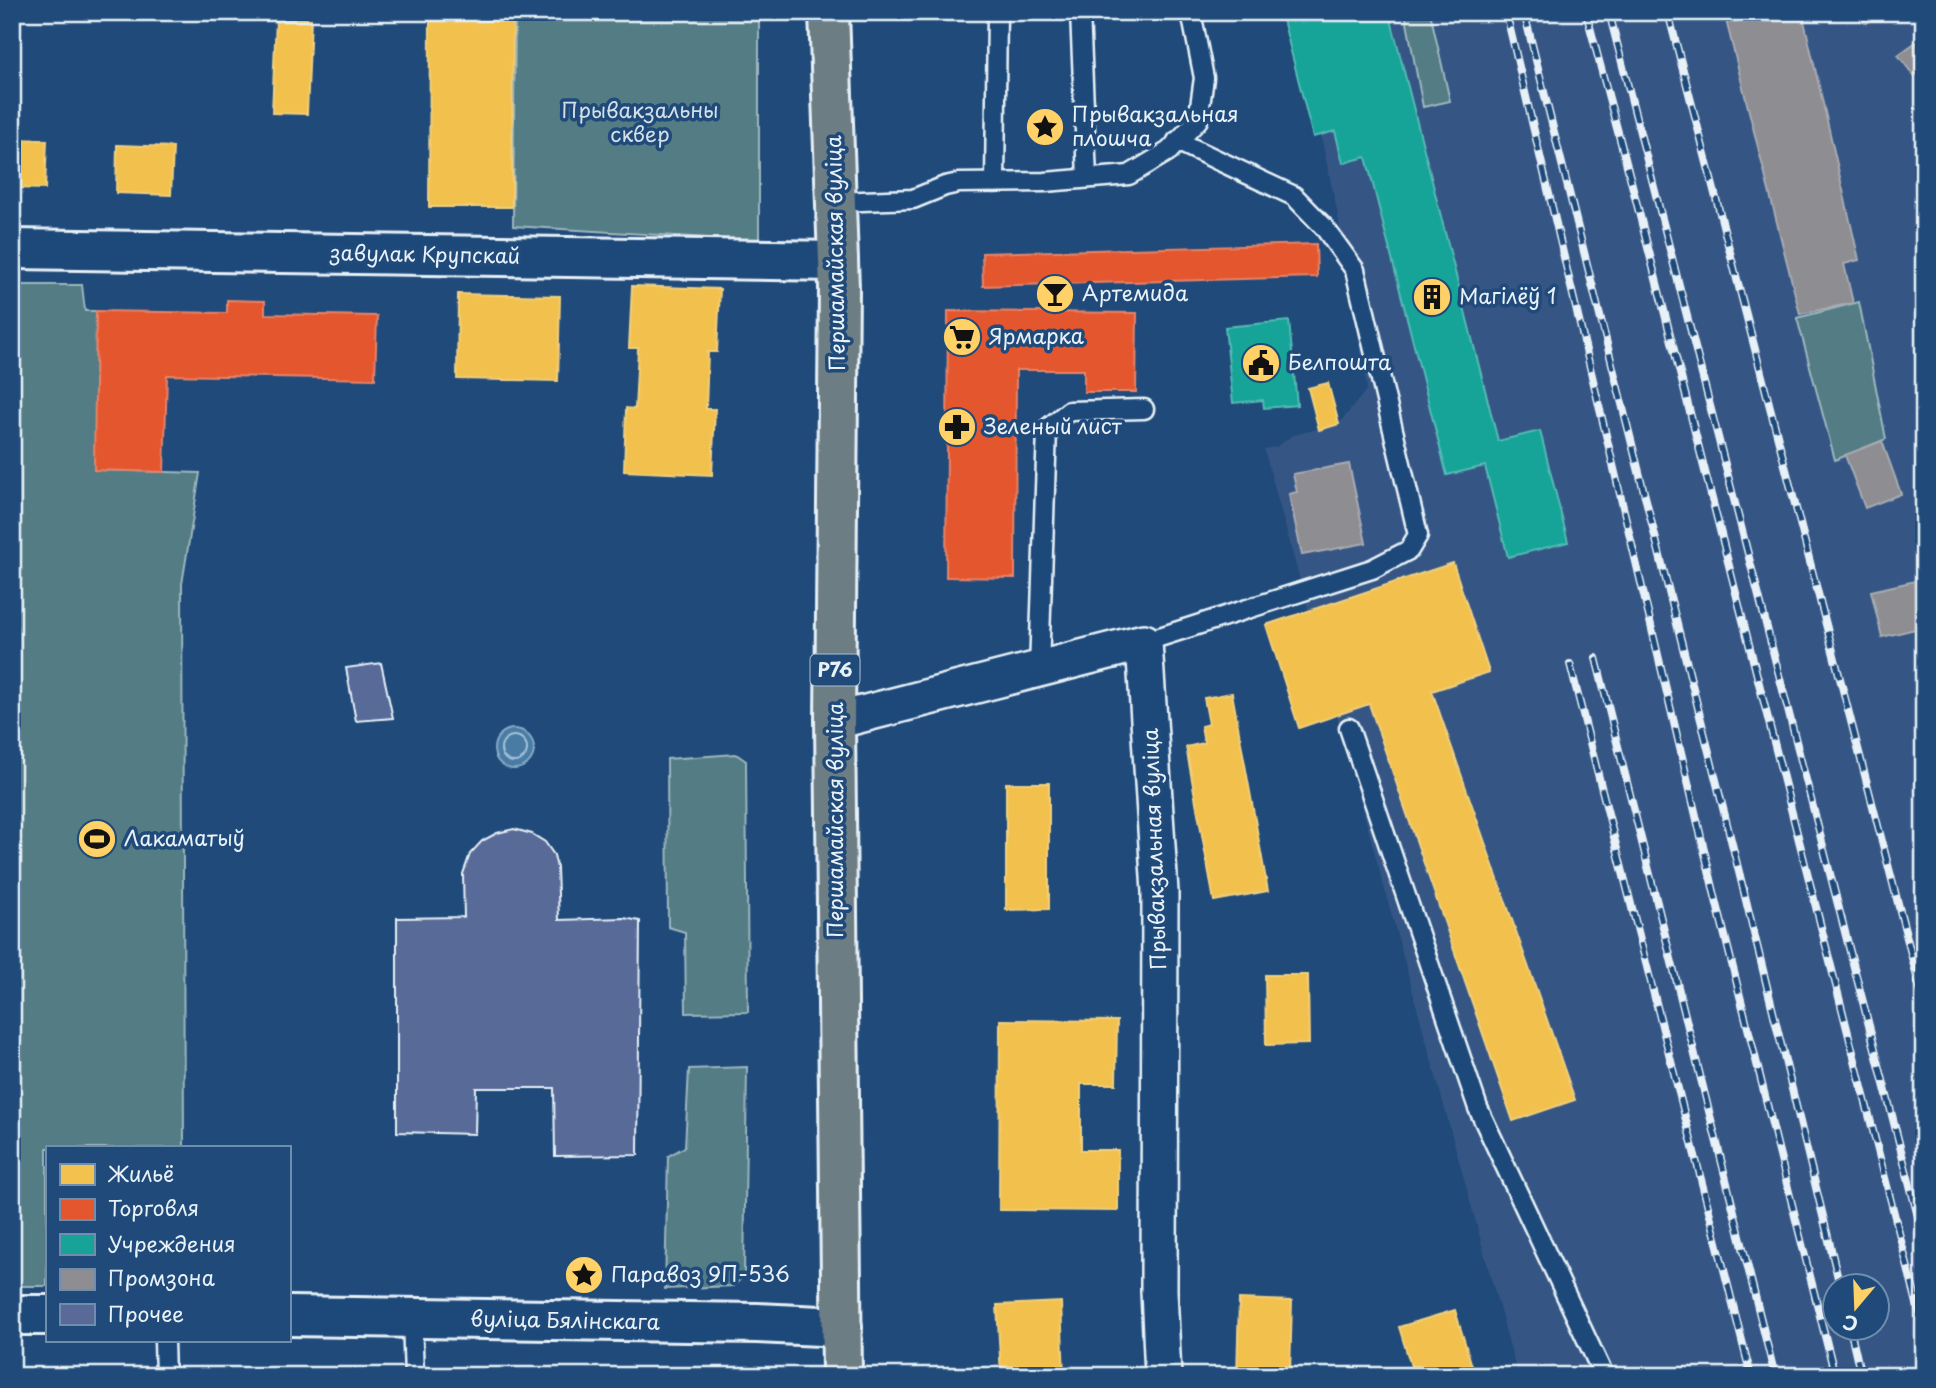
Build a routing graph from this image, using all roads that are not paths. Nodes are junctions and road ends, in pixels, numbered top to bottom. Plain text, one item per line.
1 (830, 12) edge
2 (997, 12) edge
3 (1080, 12) edge
4 (1191, 12) edge
5 (1177, 141) junction
6 (1087, 178) junction
7 (995, 183) junction
8 (837, 202) junction
9 (12, 249) edge
10 (838, 261) junction
11 (1144, 410) dead end
12 (1144, 642) junction
13 (1039, 670) junction
14 (835, 721) junction
15 (1349, 728) dead end
16 (12, 1315) edge
17 (46, 1315) edge
18 (290, 1316) edge
19 (412, 1319) junction
20 (842, 1327) junction
21 (164, 1342) edge
22 (164, 1376) edge
23 (414, 1376) edge
24 (842, 1376) edge
25 (1163, 1376) edge
26 (1604, 1376) edge

1 - 8 main road, Першамайская вуліца / Р76
2 - 7 lane
3 - 6 lane
4 - 5 lane
5 - 6 lane
5 - 12 lane
6 - 7 lane
7 - 8 lane
8 - 10 main road, Першамайская вуліца / Р76
9 - 10 main road, завулак Крупскай
10 - 14 main road, Першамайская вуліца / Р76
11 - 13 lane
12 - 13 street
12 - 25 street, Прывакзальная вуліца
13 - 14 street
14 - 20 main road, Першамайская вуліца / Р76
15 - 26 lane
16 - 17 main road
18 - 19 main road, вуліца Бялінскага
19 - 20 main road, вуліца Бялінскага
19 - 23 lane
20 - 24 main road, Першамайская вуліца / Р76
21 - 22 lane

